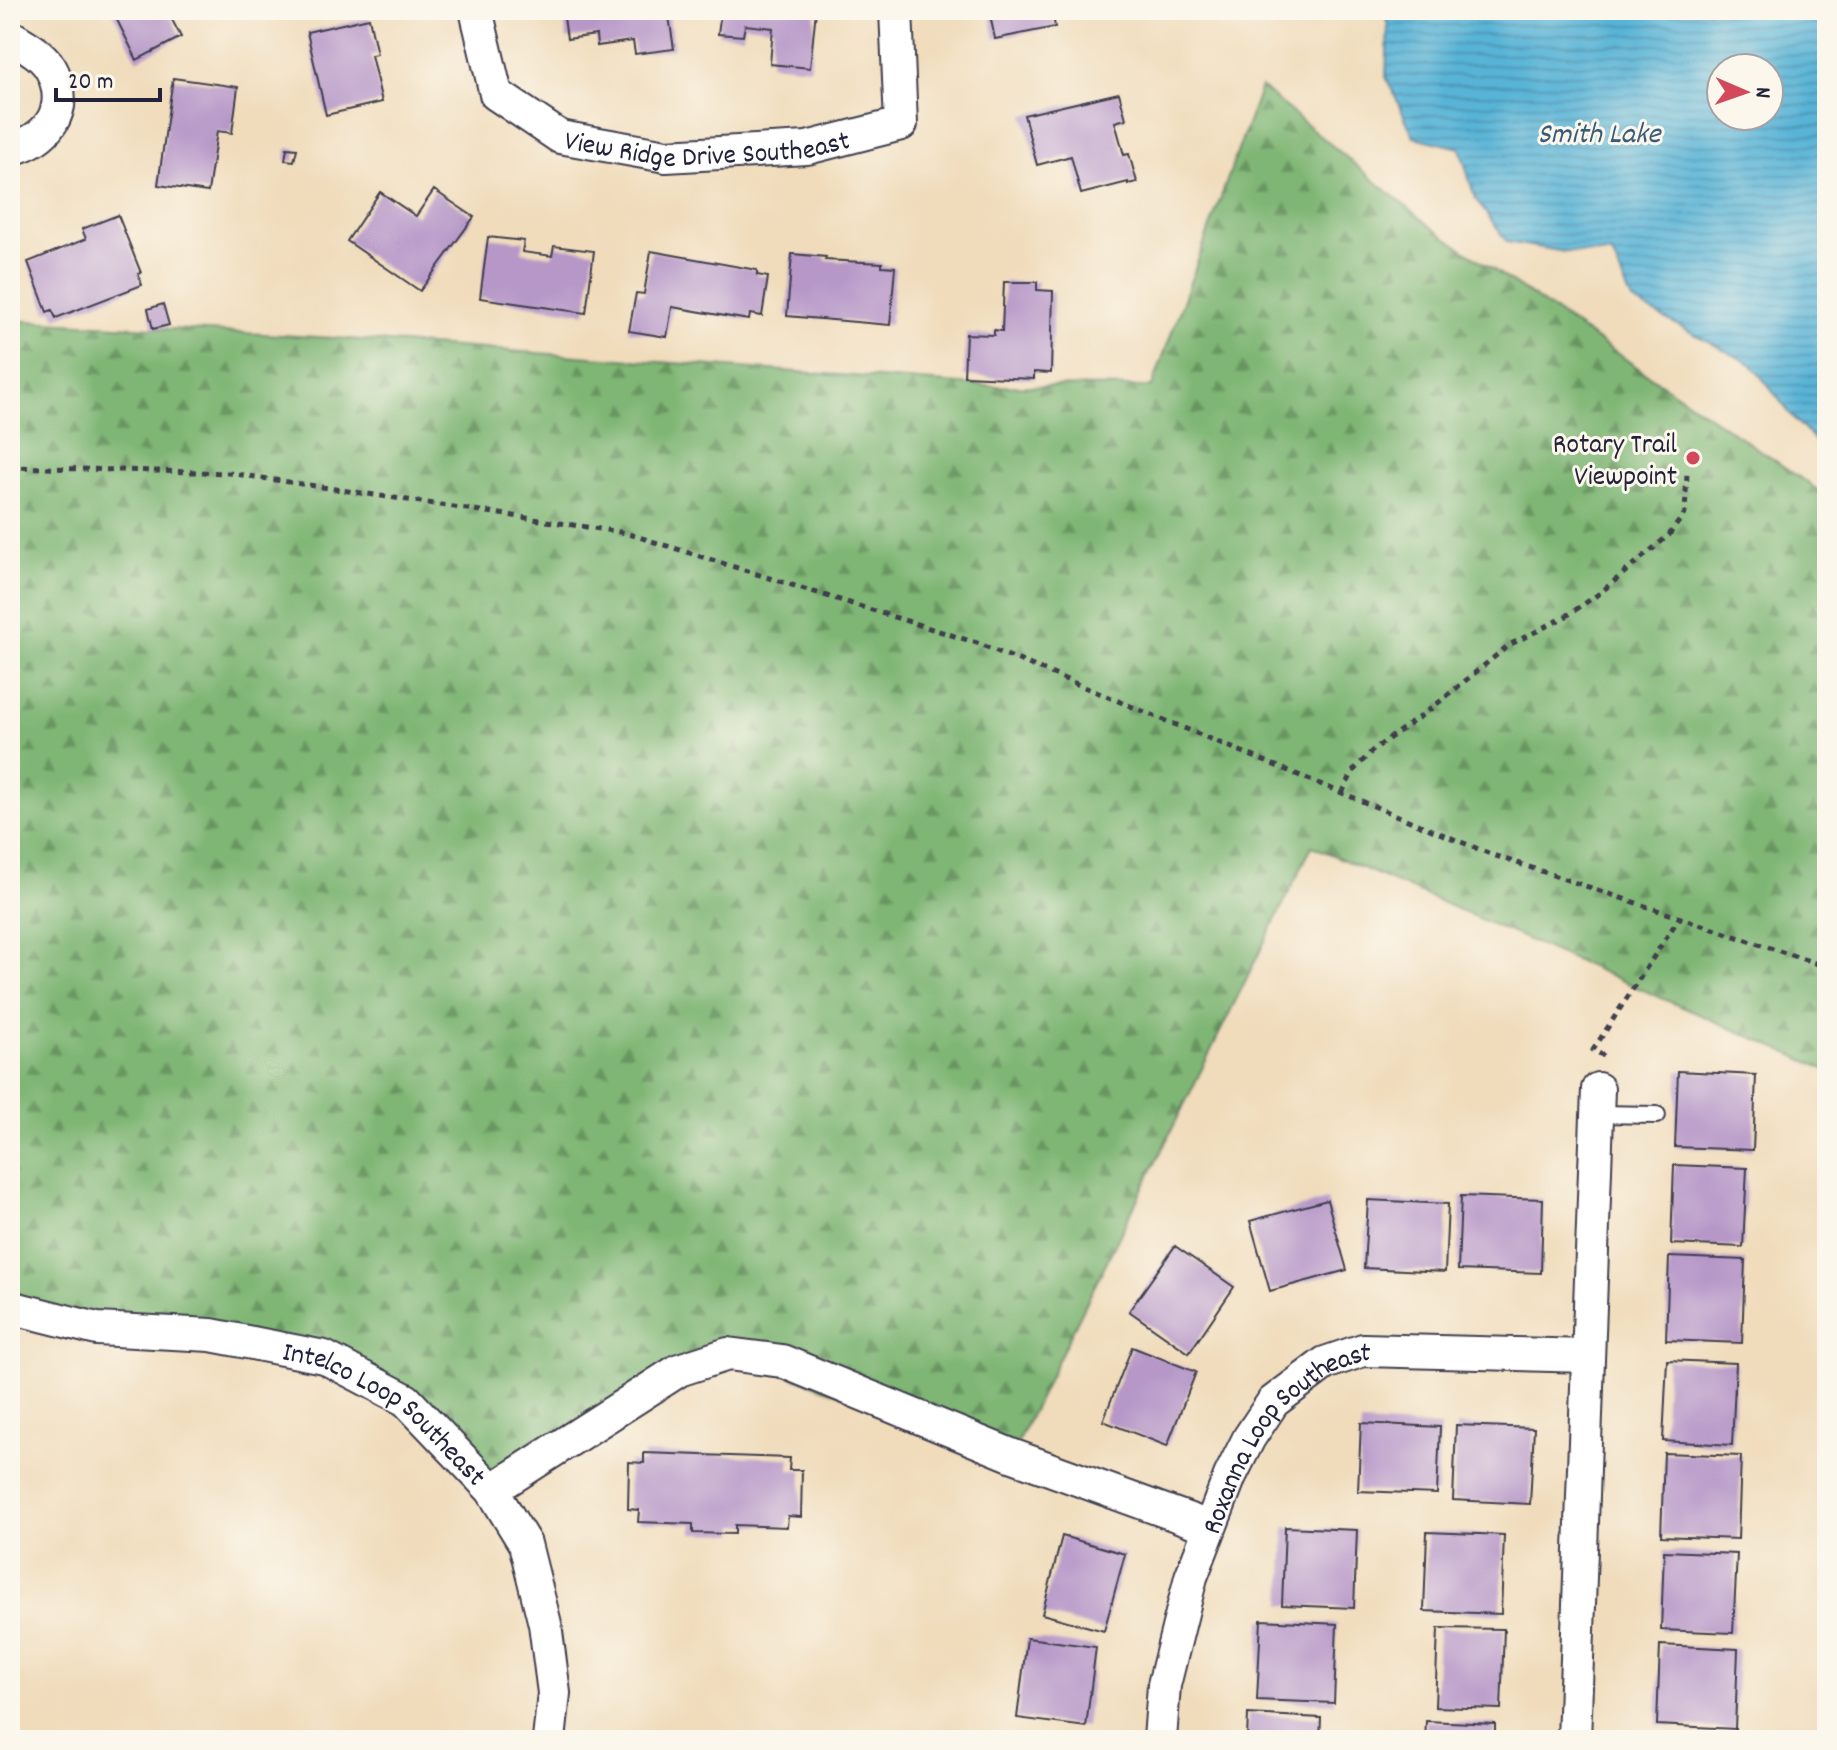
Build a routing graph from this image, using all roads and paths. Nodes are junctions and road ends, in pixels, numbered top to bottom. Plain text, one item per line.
1 (476, 10) edge
2 (896, 10) edge
3 (10, 36) edge
4 (10, 149) edge
5 (10, 467) edge
6 (1687, 473) dead end
7 (1342, 793) junction
8 (1679, 918) junction
9 (1827, 967) edge
10 (1593, 1050) dead end
11 (1598, 1101) joint
12 (1657, 1115) dead end
13 (10, 1307) edge
14 (1587, 1356) junction
15 (492, 1490) junction
16 (1209, 1527) junction
17 (549, 1740) edge
18 (1160, 1740) edge
19 (1574, 1740) edge

1 - 2 street, View Ridge Drive Southeast
3 - 4 street
5 - 7 path
6 - 7 path
7 - 8 path
8 - 9 path
8 - 10 path
11 - 12 lane
11 - 14 street
13 - 15 street, Intelco Loop Southeast
14 - 16 street, Roxanna Loop Southeast
14 - 19 street
15 - 16 street
15 - 17 street, Intelco Loop Southeast
16 - 18 street, Roxanna Loop Southeast

